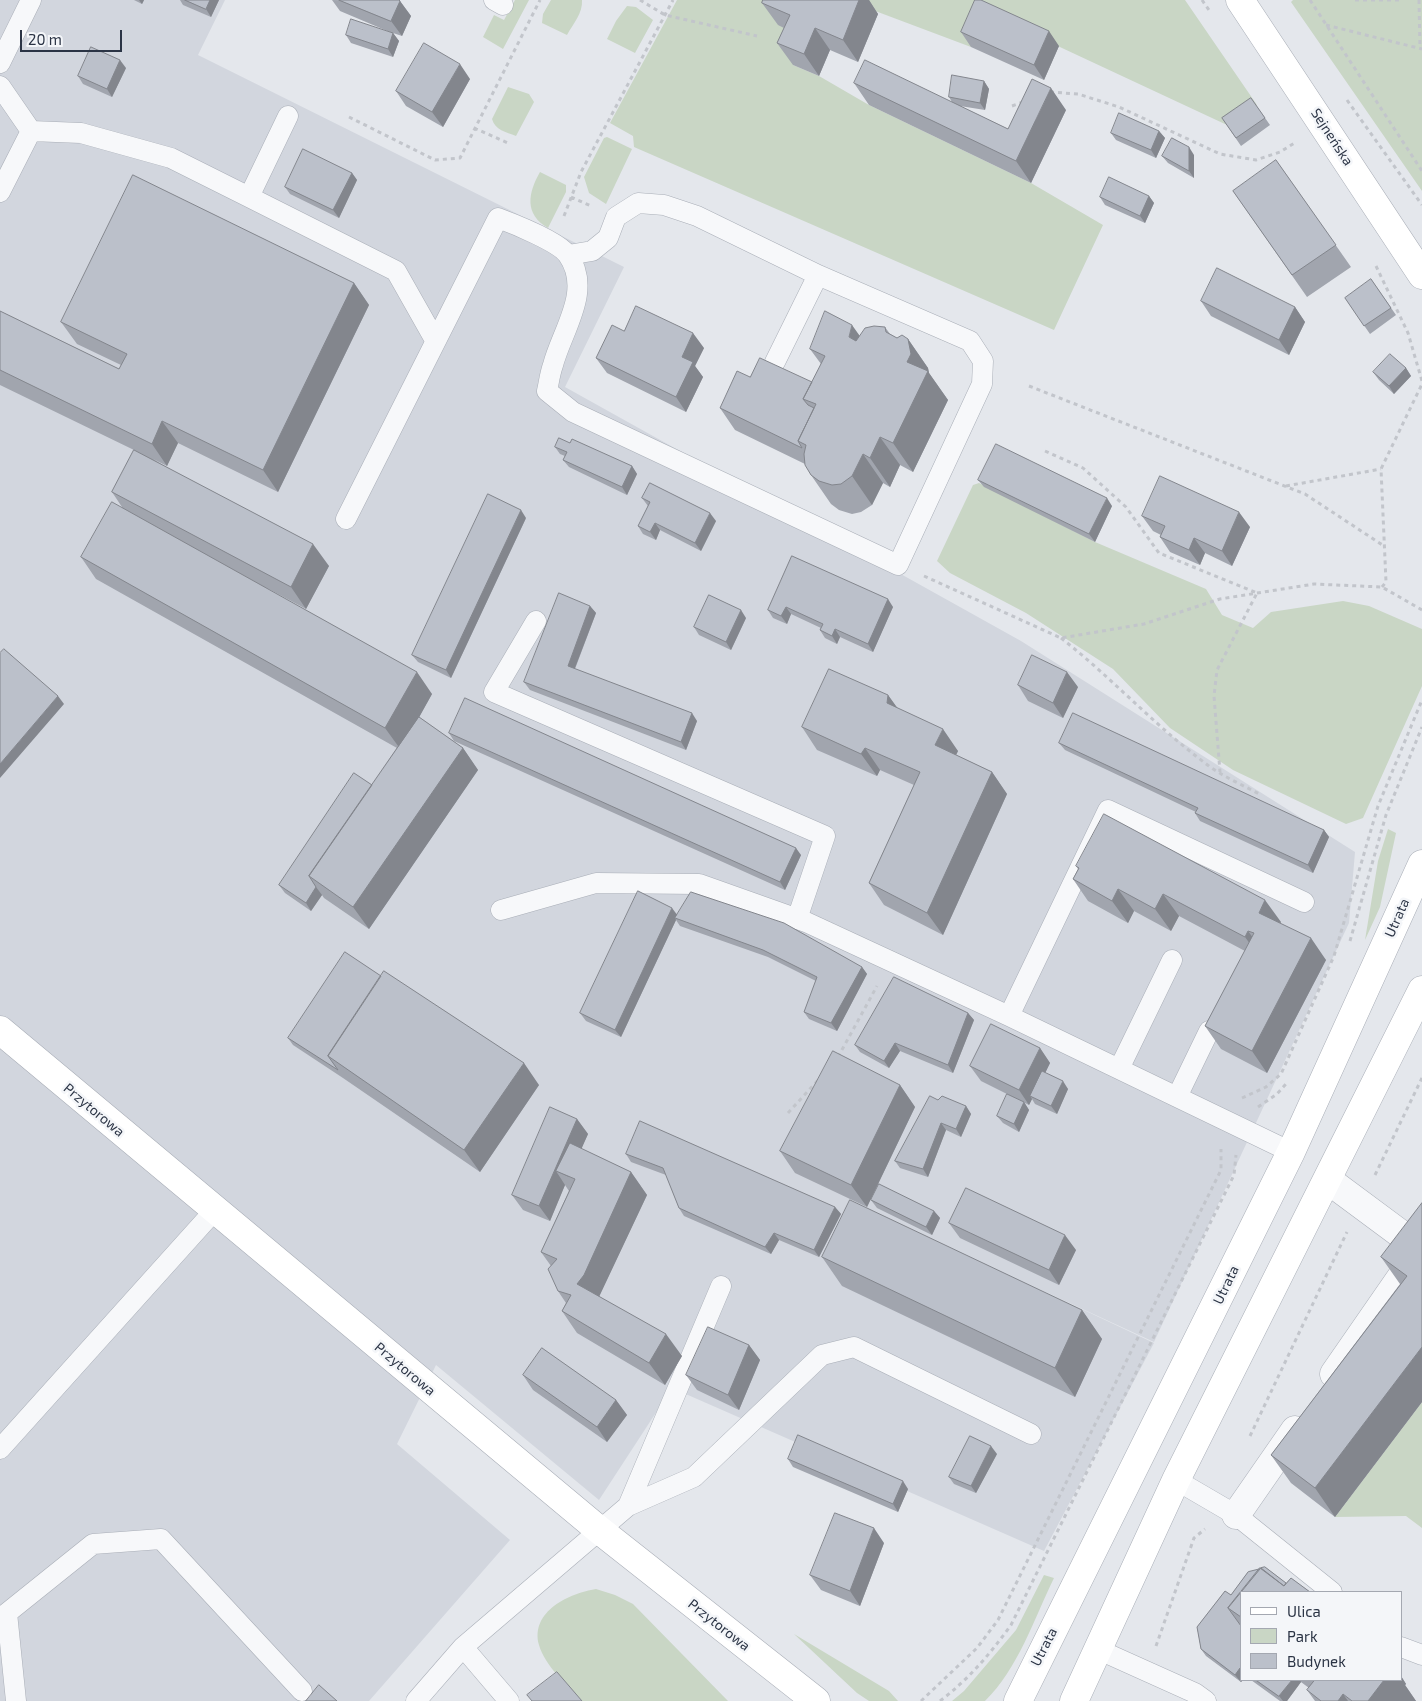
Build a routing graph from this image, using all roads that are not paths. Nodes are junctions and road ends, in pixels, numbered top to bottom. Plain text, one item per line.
1 (30, 0) edge
2 (1240, 0) edge
3 (0, 63) edge
4 (0, 86) edge
5 (288, 116) dead end
6 (31, 131) junction
7 (0, 192) edge
8 (249, 197) junction
9 (568, 255) junction
10 (818, 275) junction
11 (1422, 275) edge
12 (436, 340) junction
13 (775, 362) dead end
14 (346, 519) dead end
15 (536, 621) dead end
16 (1422, 864) edge
17 (1304, 902) dead end
18 (501, 910) dead end
19 (797, 919) junction
20 (1172, 960) dead end
21 (1422, 990) edge
22 (1009, 1016) junction
23 (0, 1030) edge
24 (1209, 1031) edge
25 (1119, 1069) junction
26 (1177, 1097) junction
27 (1291, 1152) junction
28 (1328, 1180) junction
29 (214, 1210) junction
30 (1421, 1248) edge
31 (721, 1286) dead end
32 (1031, 1434) dead end
33 (0, 1448) edge
34 (1176, 1480) junction
35 (628, 1506) junction
36 (1232, 1513) junction
37 (598, 1530) junction
38 (1331, 1591) edge
39 (3, 1610) edge
40 (463, 1647) junction
41 (1402, 1647) edge
42 (1097, 1649) junction
43 (1422, 1655) edge
44 (302, 1691) dead end
45 (16, 1701) edge
46 (416, 1701) edge
47 (509, 1701) edge
48 (816, 1701) edge
49 (1018, 1701) edge
50 (1074, 1701) edge
51 (1206, 1701) edge

1 - 3 lane
2 - 11 main road, Sejneńska
4 - 6 lane
5 - 8 lane
6 - 7 lane
6 - 8 lane
8 - 12 lane
9 - 10 lane
9 - 10 lane
9 - 12 lane
10 - 13 lane
12 - 14 lane
15 - 19 lane
16 - 27 main road, Utrata
17 - 22 lane
18 - 19 lane
19 - 22 lane
20 - 25 lane
21 - 28 main road
22 - 25 lane
23 - 29 main road, Przytorowa
24 - 26 lane
25 - 26 lane
26 - 27 lane
27 - 49 main road, Utrata
28 - 30 street
28 - 34 main road
29 - 33 lane
29 - 37 main road, Przytorowa
30 - 36 street
31 - 35 lane
32 - 35 lane
34 - 36 lane
34 - 42 main road
35 - 37 lane
36 - 38 lane
37 - 40 lane
37 - 48 main road, Przytorowa
39 - 44 lane
39 - 45 lane
40 - 46 lane
40 - 47 lane
41 - 43 lane
42 - 50 main road
42 - 51 lane

